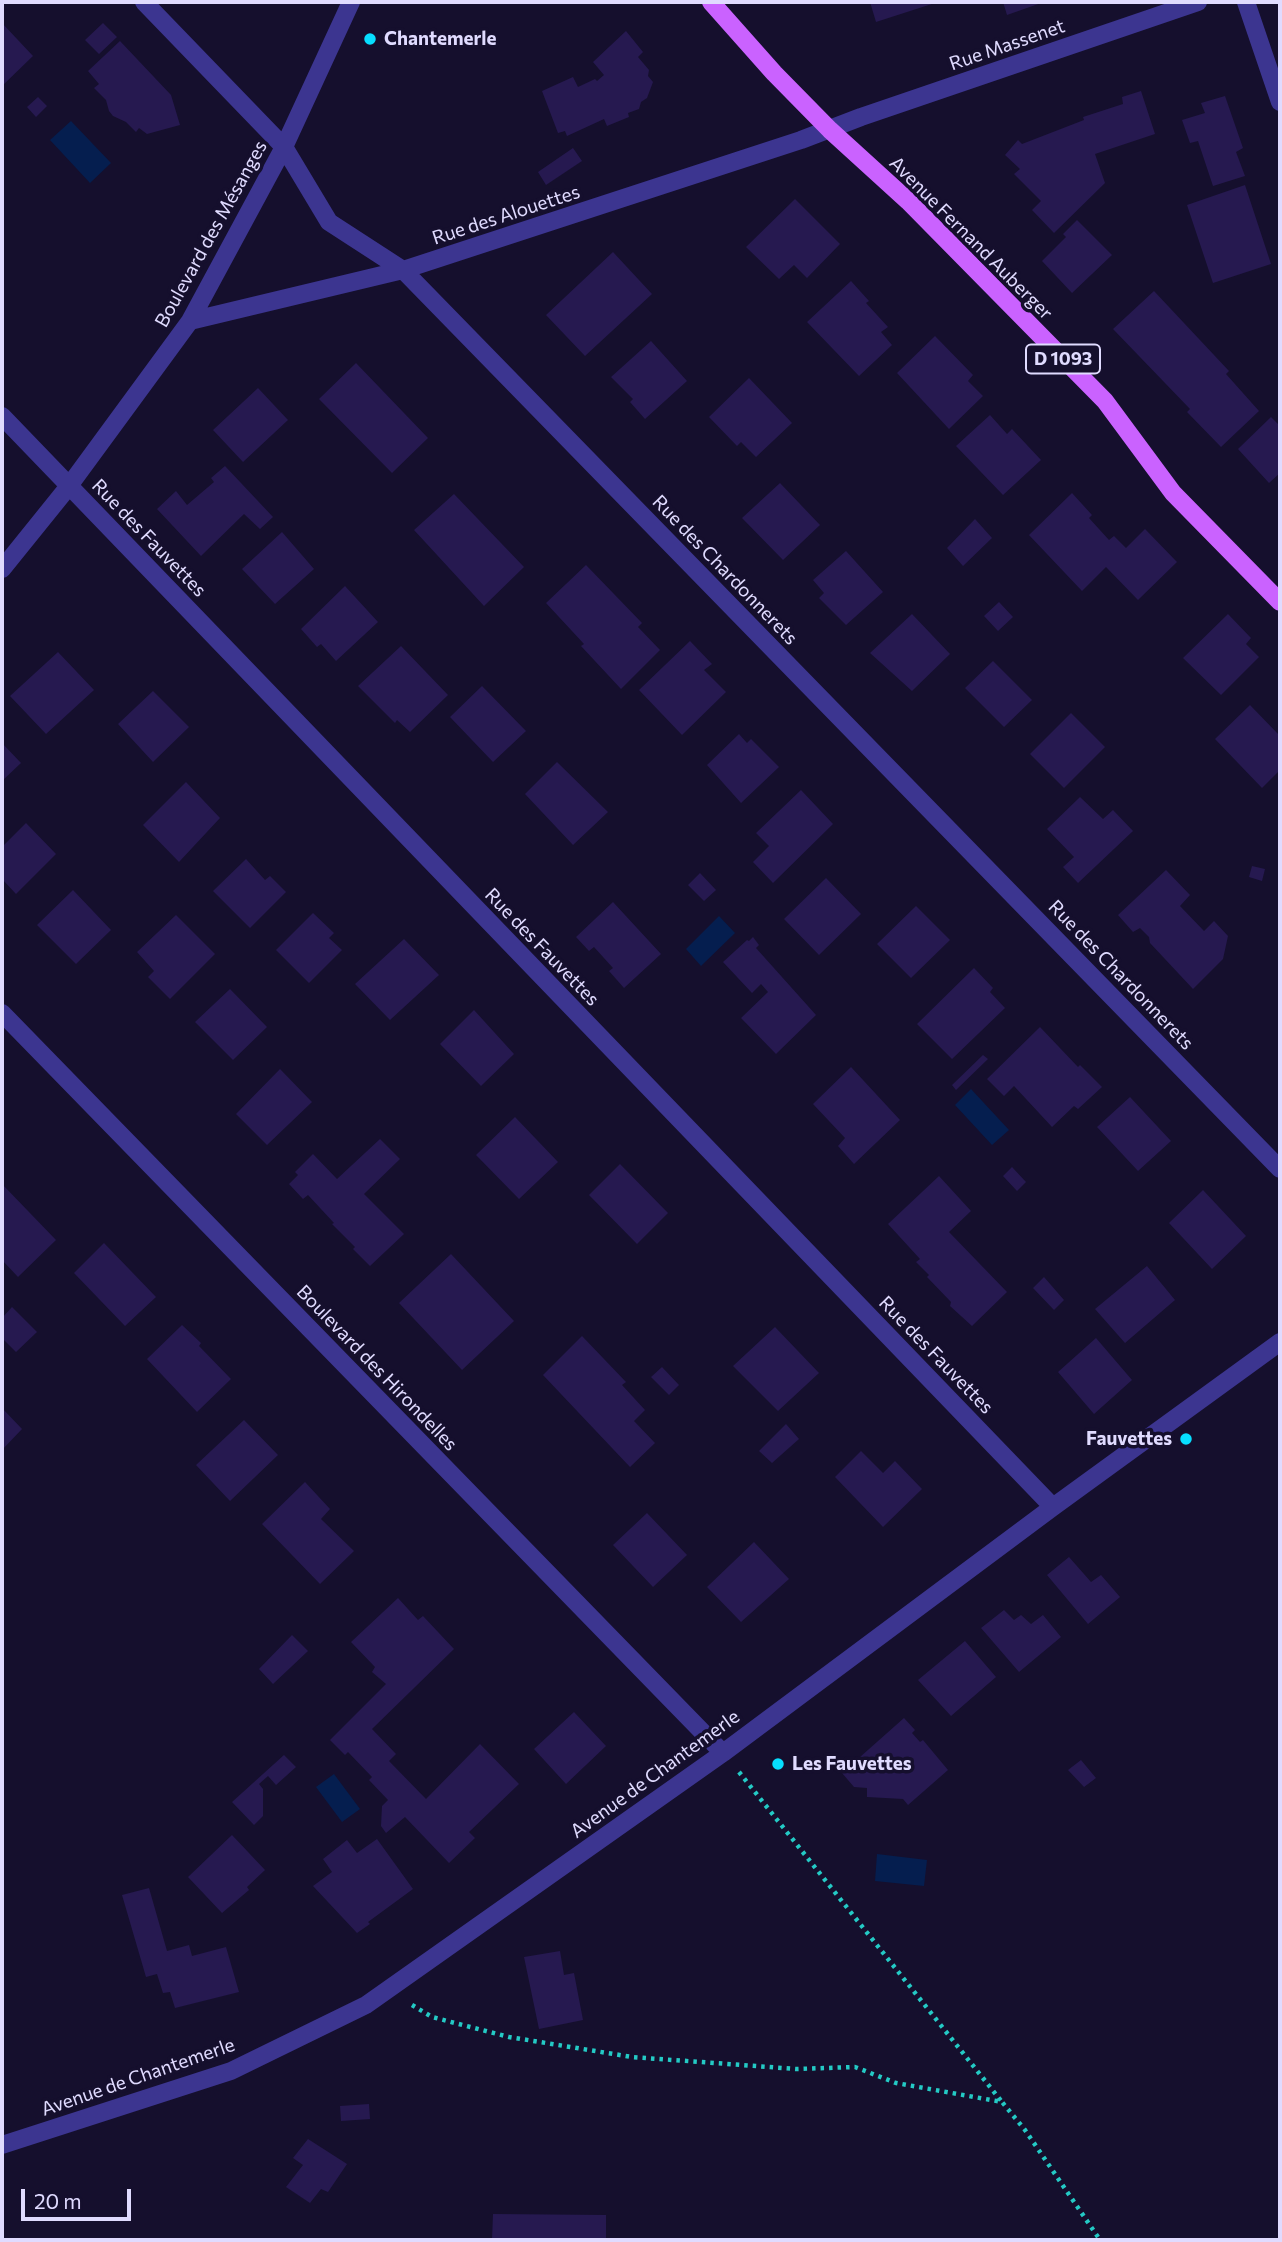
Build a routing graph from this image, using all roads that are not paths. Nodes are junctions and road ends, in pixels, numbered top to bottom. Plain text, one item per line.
1 (144, 2) edge
2 (351, 2) edge
3 (711, 2) edge
4 (1198, 2) edge
5 (1246, 2) edge
6 (1280, 102) edge
7 (830, 130) junction
8 (284, 147) junction
9 (403, 270) junction
10 (190, 321) junction
11 (2, 416) edge
12 (69, 486) junction
13 (2, 569) edge
14 (1280, 602) edge
15 (2, 1013) edge
16 (1280, 1169) edge
17 (1280, 1342) edge
18 (1052, 1507) junction
19 (723, 1753) junction
20 (2, 2145) edge

1 - 8 street, Rue des Chardonnerets
2 - 8 street, Boulevard des Mésanges
3 - 7 main road, Avenue Fernand Auberger / D 1093
4 - 7 street, Rue Massenet
5 - 6 street
7 - 9 street, Rue des Alouettes
7 - 14 main road, Avenue Fernand Auberger / D 1093
8 - 9 street, Rue des Chardonnerets
8 - 10 street, Boulevard des Mésanges
9 - 10 street, Rue des Alouettes
9 - 16 street, Rue des Chardonnerets
10 - 12 street, Boulevard des Mésanges
11 - 12 street, Rue des Fauvettes
12 - 13 street, Boulevard des Mésanges
12 - 18 street, Rue des Fauvettes
15 - 19 street, Boulevard des Hirondelles
17 - 18 street, Avenue de Chantemerle
18 - 19 street, Avenue de Chantemerle
19 - 20 street, Avenue de Chantemerle

